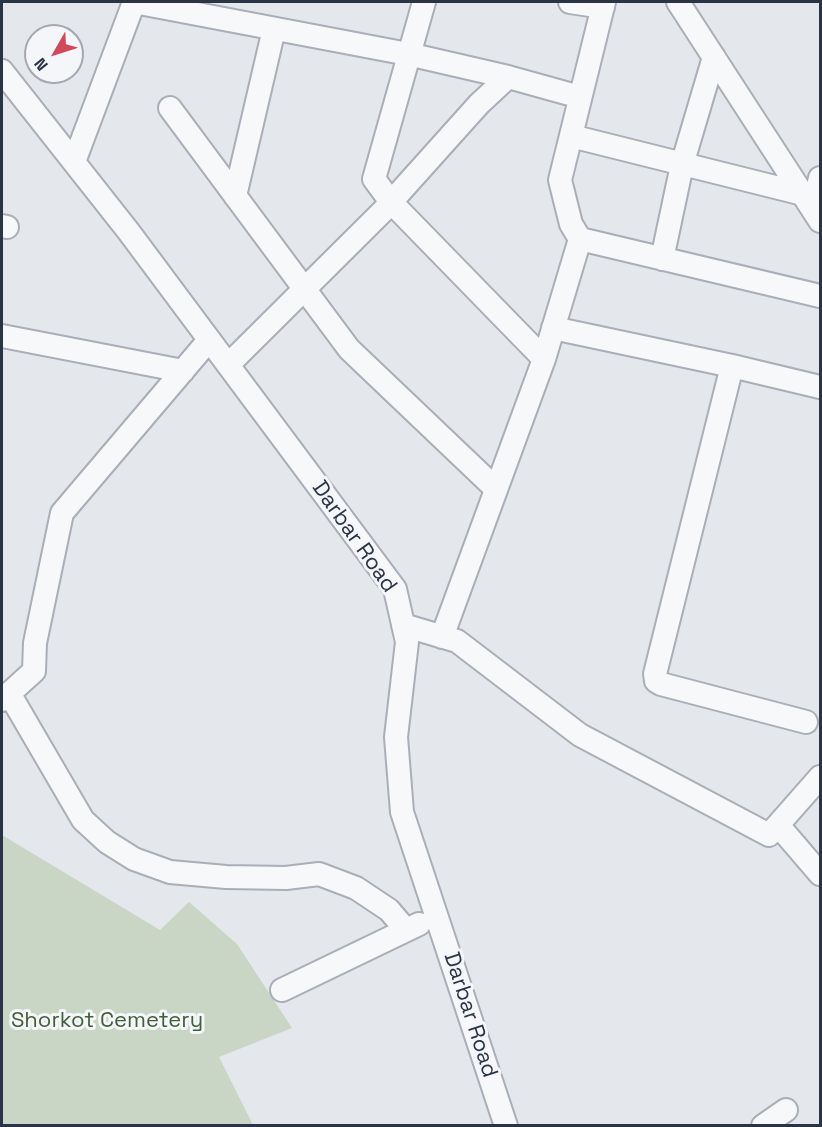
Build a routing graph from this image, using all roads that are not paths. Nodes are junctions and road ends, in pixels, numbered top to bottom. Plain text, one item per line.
1 (134, 2) edge
2 (424, 2) edge
3 (570, 2) edge
4 (678, 2) edge
5 (604, 4) edge
6 (274, 29) junction
7 (408, 54) junction
8 (714, 57) junction
9 (2, 71) edge
10 (507, 77) junction
11 (10, 92) edge
12 (580, 97) junction
13 (170, 108) dead end
14 (571, 136) junction
15 (74, 162) junction
16 (682, 165) junction
17 (820, 178) edge
18 (235, 196) junction
19 (391, 202) junction
20 (812, 208) edge
21 (580, 239) junction
22 (662, 259) junction
23 (305, 288) junction
24 (820, 296) edge
25 (554, 328) junction
26 (2, 336) edge
27 (209, 340) junction
28 (544, 359) junction
29 (228, 365) junction
30 (732, 366) junction
31 (183, 371) junction
32 (820, 387) edge
33 (496, 489) junction
34 (403, 625) junction
35 (442, 637) junction
36 (5, 697) edge
37 (806, 723) dead end
38 (820, 777) edge
39 (778, 825) junction
40 (820, 874) edge
41 (436, 915) junction
42 (406, 930) junction
43 (282, 990) dead end
44 (786, 1110) dead end
45 (506, 1125) edge
46 (763, 1125) edge

1 - 6 street
1 - 15 street
2 - 7 street
3 - 5 street
4 - 8 street
5 - 12 street
6 - 7 street
6 - 18 street
7 - 10 street
7 - 19 street
8 - 16 street
8 - 20 street
9 - 11 street, Darbar Road
10 - 12 street
10 - 19 street
11 - 15 street, Darbar Road
12 - 14 street
13 - 18 street
14 - 16 street
14 - 21 street
15 - 27 street, Darbar Road
16 - 20 street
16 - 22 street
17 - 20 street
18 - 23 street
19 - 23 street
19 - 28 street
21 - 22 street
21 - 25 street
22 - 24 street
23 - 29 street
23 - 33 street
25 - 28 street
25 - 30 street
26 - 31 street
27 - 29 street, Darbar Road
27 - 31 street
28 - 33 street
29 - 34 street, Darbar Road
30 - 32 street
30 - 37 street
31 - 36 street
33 - 35 street
34 - 35 street
34 - 41 street, Darbar Road
35 - 39 street
36 - 42 street
38 - 39 street
39 - 40 street
41 - 42 street
41 - 45 street, Darbar Road
42 - 43 street
44 - 46 street

